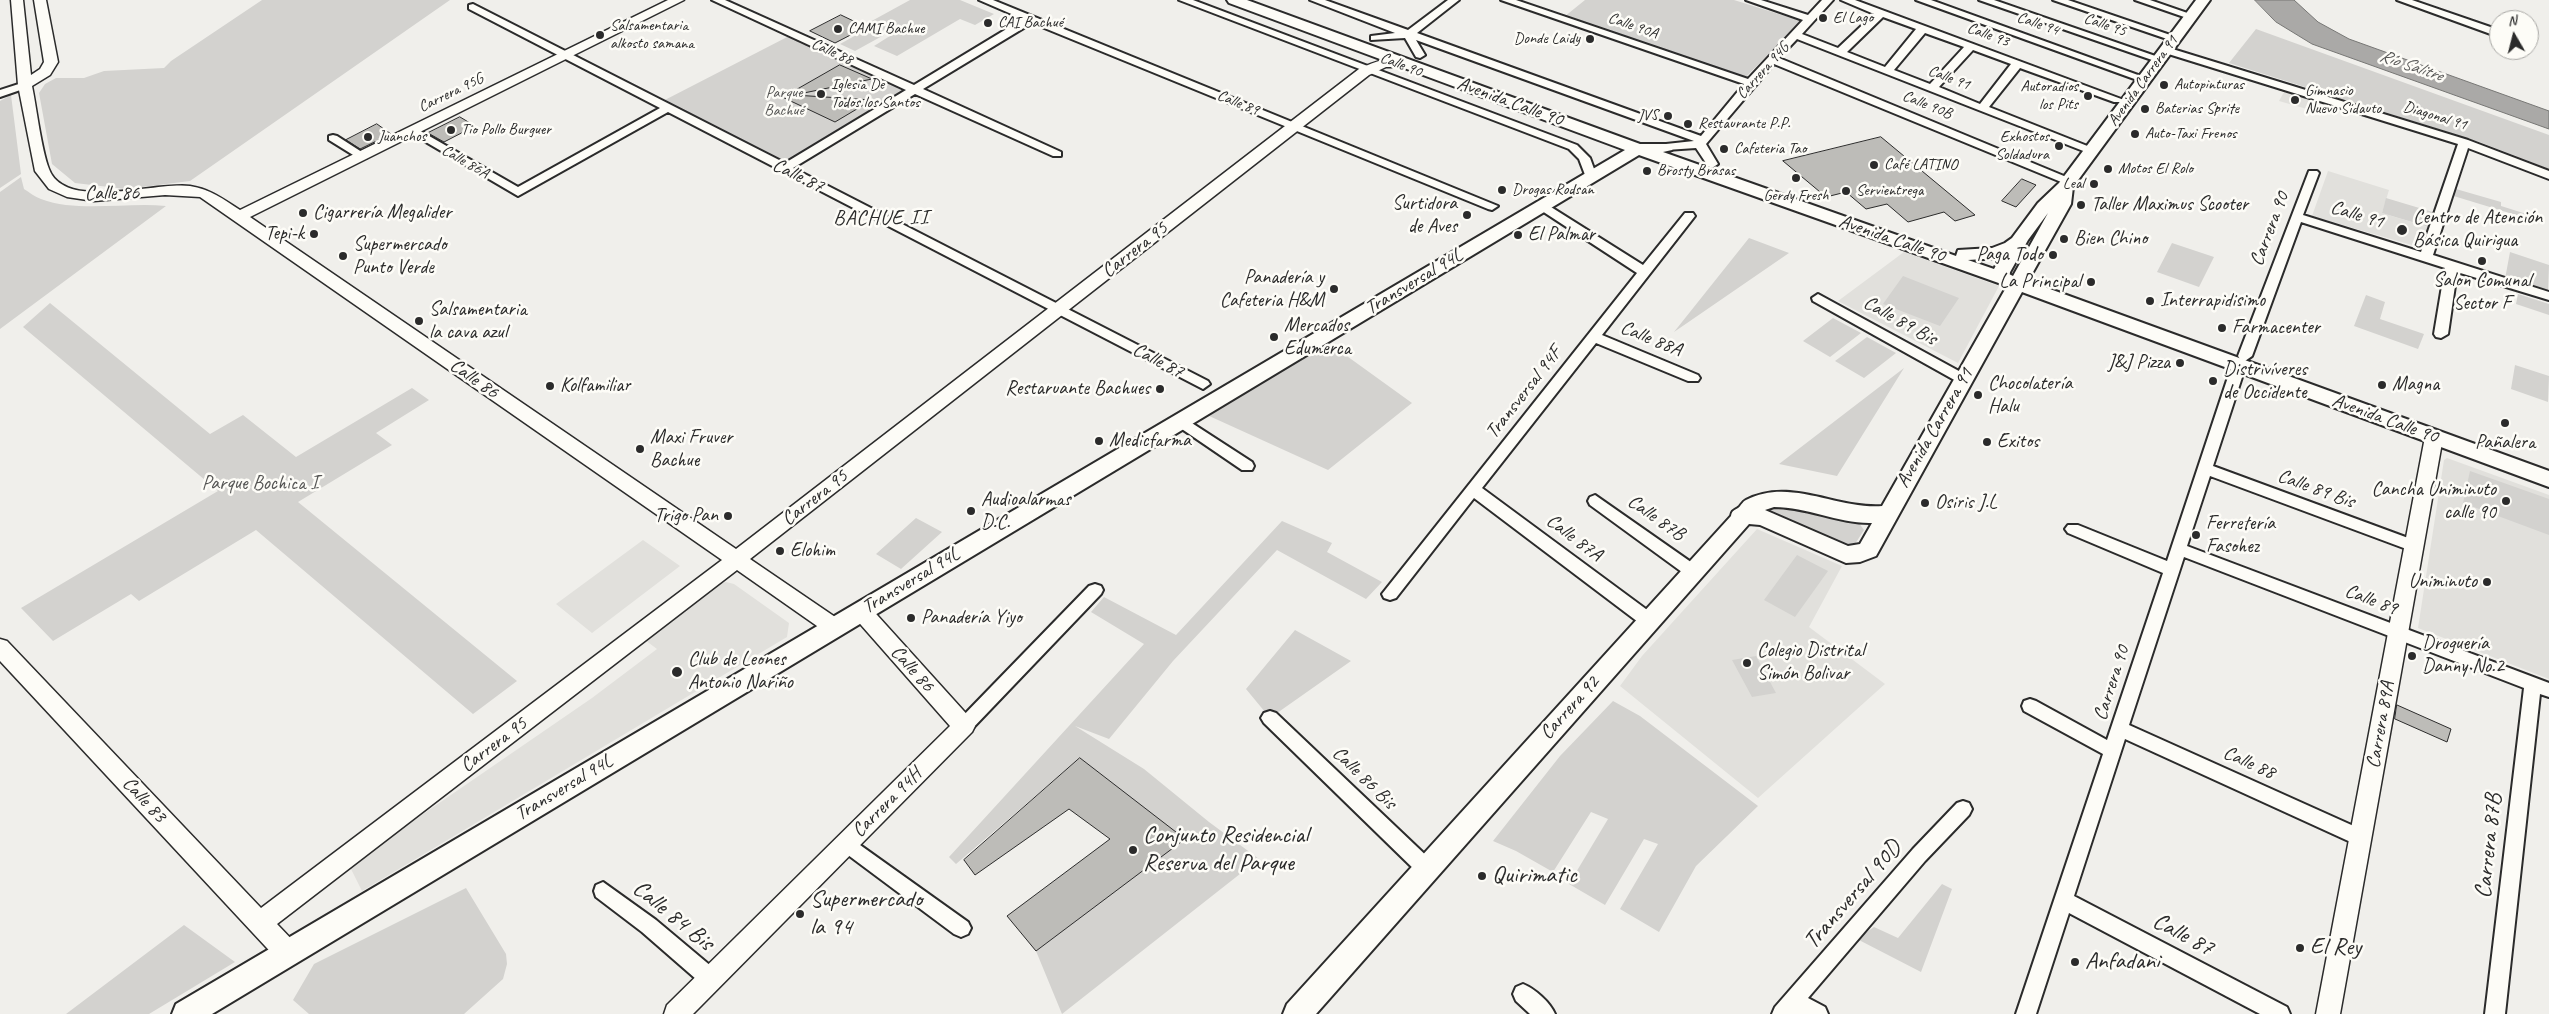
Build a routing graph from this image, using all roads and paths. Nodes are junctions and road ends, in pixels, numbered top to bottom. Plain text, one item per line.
1 (17, 0) edge
2 (40, 0) edge
3 (678, 0) edge
4 (717, 0) edge
5 (984, 0) edge
6 (1184, 0) edge
7 (1234, 0) edge
8 (1269, 0) edge
9 (1316, 0) edge
10 (1454, 0) edge
11 (1506, 0) edge
12 (1828, 0) edge
13 (1846, 0) edge
14 (1921, 0) edge
15 (1984, 0) edge
16 (2058, 0) edge
17 (2140, 0) edge
18 (2203, 0) edge
19 (2402, 0) edge
20 (1757, 1) edge
21 (473, 7) dead end
22 (1881, 13) junction
23 (2191, 16) junction
24 (1031, 19) junction
25 (1810, 19) junction
26 (1923, 28) junction
27 (2489, 30) edge
28 (1409, 34) junction
29 (1795, 35) junction
30 (1375, 38) junction
31 (1354, 44) junction
32 (1971, 46) junction
33 (2166, 49) junction
34 (1840, 52) junction
35 (566, 55) junction
36 (1420, 55) junction
37 (1772, 59) junction
38 (1405, 63) junction
39 (2018, 63) junction
40 (1367, 70) junction
41 (1886, 71) junction
42 (2144, 79) junction
43 (1750, 83) junction
44 (25, 85) junction
45 (1932, 88) junction
46 (916, 89) junction
47 (0, 94) edge
48 (2118, 100) dead end
49 (668, 108) junction
50 (1982, 108) junction
51 (1295, 126) junction
52 (413, 131) junction
53 (333, 138) dead end
54 (1701, 142) junction
55 (2464, 142) junction
56 (1666, 147) junction
57 (1638, 149) junction
58 (2091, 151) junction
59 (1057, 154) dead end
60 (362, 156) junction
61 (1712, 164) junction
62 (783, 169) junction
63 (2313, 173) dead end
64 (2549, 175) edge
65 (1591, 177) junction
66 (2068, 184) junction
67 (1492, 206) dead end
68 (1543, 206) junction
69 (1689, 216) dead end
70 (239, 217) junction
71 (2296, 217) junction
72 (2018, 242) junction
73 (1964, 254) junction
74 (2426, 257) junction
75 (2452, 266) junction
76 (1645, 272) junction
77 (2001, 272) junction
78 (2020, 279) junction
79 (2549, 296) edge
80 (1818, 298) dead end
81 (1058, 310) junction
82 (2442, 334) dead end
83 (1594, 337) junction
84 (2242, 360) junction
85 (1693, 378) dead end
86 (1963, 379) junction
87 (1203, 384) dead end
88 (1181, 421) junction
89 (2434, 437) junction
90 (1247, 466) dead end
91 (2549, 466) edge
92 (2205, 469) junction
93 (2549, 479) edge
94 (1474, 489) junction
95 (1595, 501) dead end
96 (1887, 514) junction
97 (1741, 516) junction
98 (2073, 529) dead end
99 (2414, 546) junction
100 (2179, 549) junction
101 (736, 560) junction
102 (2172, 570) junction
103 (1692, 571) junction
104 (1095, 590) dead end
105 (1390, 594) dead end
106 (860, 611) junction
107 (1648, 620) junction
108 (834, 627) junction
109 (2398, 632) junction
110 (0, 647) edge
111 (2541, 687) edge
112 (2030, 706) dead end
113 (1270, 718) dead end
114 (964, 726) junction
115 (2120, 729) junction
116 (2112, 751) junction
117 (1963, 809) dead end
118 (2361, 838) junction
119 (846, 843) junction
120 (1427, 869) junction
121 (603, 891) dead end
122 (2063, 900) junction
123 (260, 923) junction
124 (961, 928) dead end
125 (288, 953) junction
126 (711, 979) junction
127 (1523, 994) dead end
128 (1788, 1007) edge
129 (195, 1012) edge
130 (676, 1014) edge
131 (1297, 1014) edge
132 (1545, 1014) edge
133 (1818, 1014) edge
134 (2026, 1014) edge
135 (2280, 1014) edge
136 (2328, 1014) edge
137 (2495, 1014) edge

1 - 44 street
2 - 44 street
3 - 35 street, Carrera 95G
4 - 46 street, Calle 88
5 - 24 street, Calle 89
6 - 40 street, Calle 90
7 - 31 main road, Avenida Calle 90
8 - 30 main road, Avenida Calle 90
9 - 28 street, Calle 90
10 - 28 street
11 - 43 street, Calle 90A
12 - 25 street, Carrera 94G
13 - 22 street, Calle 93
14 - 42 street, Calle 94
15 - 33 street, Calle 95
16 - 33 street
17 - 23 street
18 - 23 main road, Avenida Carrera 91
19 - 27 street
20 - 25 street
21 - 35 street, Calle 87
22 - 26 street, Calle 93
22 - 34 street
23 - 33 main road, Avenida Carrera 91
24 - 46 street
24 - 51 street, Calle 89
25 - 29 street, Carrera 94G
26 - 32 street, Calle 93
26 - 41 street
28 - 30 street
28 - 36 street
28 - 54 street, Calle 90
29 - 34 street, Calle 91
29 - 37 street, Carrera 94G
30 - 36 main road, Avenida Calle 90
31 - 38 main road, Avenida Calle 90
31 - 40 street
32 - 39 street, Calle 93
32 - 45 street
33 - 42 main road, Avenida Carrera 91
33 - 55 street, Diagonal 91
34 - 41 street, Calle 91
35 - 49 street, Calle 87
35 - 52 street, Carrera 95G
36 - 56 main road, Avenida Calle 90
37 - 43 street, Carrera 94G
37 - 66 street, Calle 90B
38 - 40 street, Carrera 95
38 - 57 main road, Avenida Calle 90
39 - 48 street, Calle 93
39 - 50 street
40 - 51 street, Carrera 95
40 - 65 street, Calle 90
41 - 45 street, Calle 91
42 - 58 main road, Avenida Carrera 91
43 - 54 street, Carrera 94G
44 - 47 street
44 - 70 street, Calle 86
45 - 50 street, Calle 91
46 - 59 street, Calle 88
46 - 62 street
49 - 52 street, Calle 86A
49 - 62 street, Calle 87
50 - 58 street, Calle 91
51 - 67 street, Calle 89
51 - 81 street, Carrera 95
52 - 60 street, Carrera 95G
53 - 60 street
54 - 56 street
54 - 61 street
55 - 64 street, Diagonal 91
55 - 74 street
56 - 57 main road
56 - 61 main road, Avenida Calle 90
57 - 65 main road, Transversal 94L
57 - 77 main road, Avenida Calle 90
58 - 66 main road, Avenida Carrera 91
60 - 70 street, Carrera 95G
61 - 73 main road, Avenida Calle 90
62 - 81 street, Calle 87
63 - 71 street, Carrera 90
65 - 68 main road, Transversal 94L
66 - 72 main road, Avenida Carrera 91
66 - 78 main road, Avenida Carrera 91
68 - 76 street
68 - 88 main road, Transversal 94L
69 - 76 street, Transversal 94F
70 - 101 street, Calle 86
71 - 74 street, Calle 91
71 - 84 street, Carrera 90
72 - 73 main road
72 - 77 main road, Avenida Carrera 91
73 - 77 main road, Avenida Calle 90
74 - 75 street, Calle 91
75 - 79 street, Calle 91
75 - 82 street
76 - 83 street, Transversal 94F
77 - 78 main road, Avenida Calle 90
78 - 84 main road, Avenida Calle 90
78 - 86 main road, Avenida Carrera 91
80 - 86 street, Calle 89 Bis
81 - 87 street, Calle 87
81 - 101 street, Carrera 95
83 - 85 street, Calle 88A
83 - 94 street, Transversal 94F
84 - 89 main road, Avenida Calle 90
84 - 91 main road, Avenida Calle 90
84 - 92 street, Carrera 90
86 - 96 main road, Avenida Carrera 91
88 - 90 street
88 - 106 main road, Transversal 94L
89 - 93 main road, Avenida Calle 90
89 - 99 street, Carrera 89A
92 - 99 street, Calle 89 Bis
92 - 100 street, Carrera 90
94 - 105 street, Transversal 94F
94 - 107 street, Calle 87A
95 - 103 street, Calle 87B
96 - 97 main road, Carrera 92
96 - 97 main road, Avenida Carrera 91
97 - 103 main road, Carrera 92
98 - 102 street
99 - 109 street, Carrera 89A
100 - 102 street, Carrera 90
100 - 109 street, Calle 89
101 - 108 street, Calle 86
101 - 123 street, Carrera 95
102 - 115 street, Carrera 90
103 - 107 main road, Carrera 92
104 - 114 street, Carrera 94H
106 - 108 main road, Transversal 94L
106 - 114 street, Calle 86
107 - 120 main road, Carrera 92
108 - 125 main road, Transversal 94L
109 - 111 street, Calle 89
109 - 118 street, Carrera 89A
110 - 123 street, Calle 83
111 - 137 street, Carrera 87B
112 - 116 street
113 - 120 street, Calle 86 Bis
114 - 119 street, Carrera 94H
115 - 116 street, Carrera 90
115 - 118 street, Calle 88
116 - 122 street, Carrera 90
117 - 128 street, Transversal 90D
118 - 136 street, Carrera 89A
119 - 124 street
119 - 126 street, Carrera 94H
120 - 131 main road, Carrera 92
121 - 126 street, Calle 84 Bis
122 - 134 street, Carrera 90
122 - 135 street, Calle 87
123 - 125 street, Calle 83
125 - 129 main road, Transversal 94L
126 - 130 street, Carrera 94H
127 - 132 street
128 - 133 street

